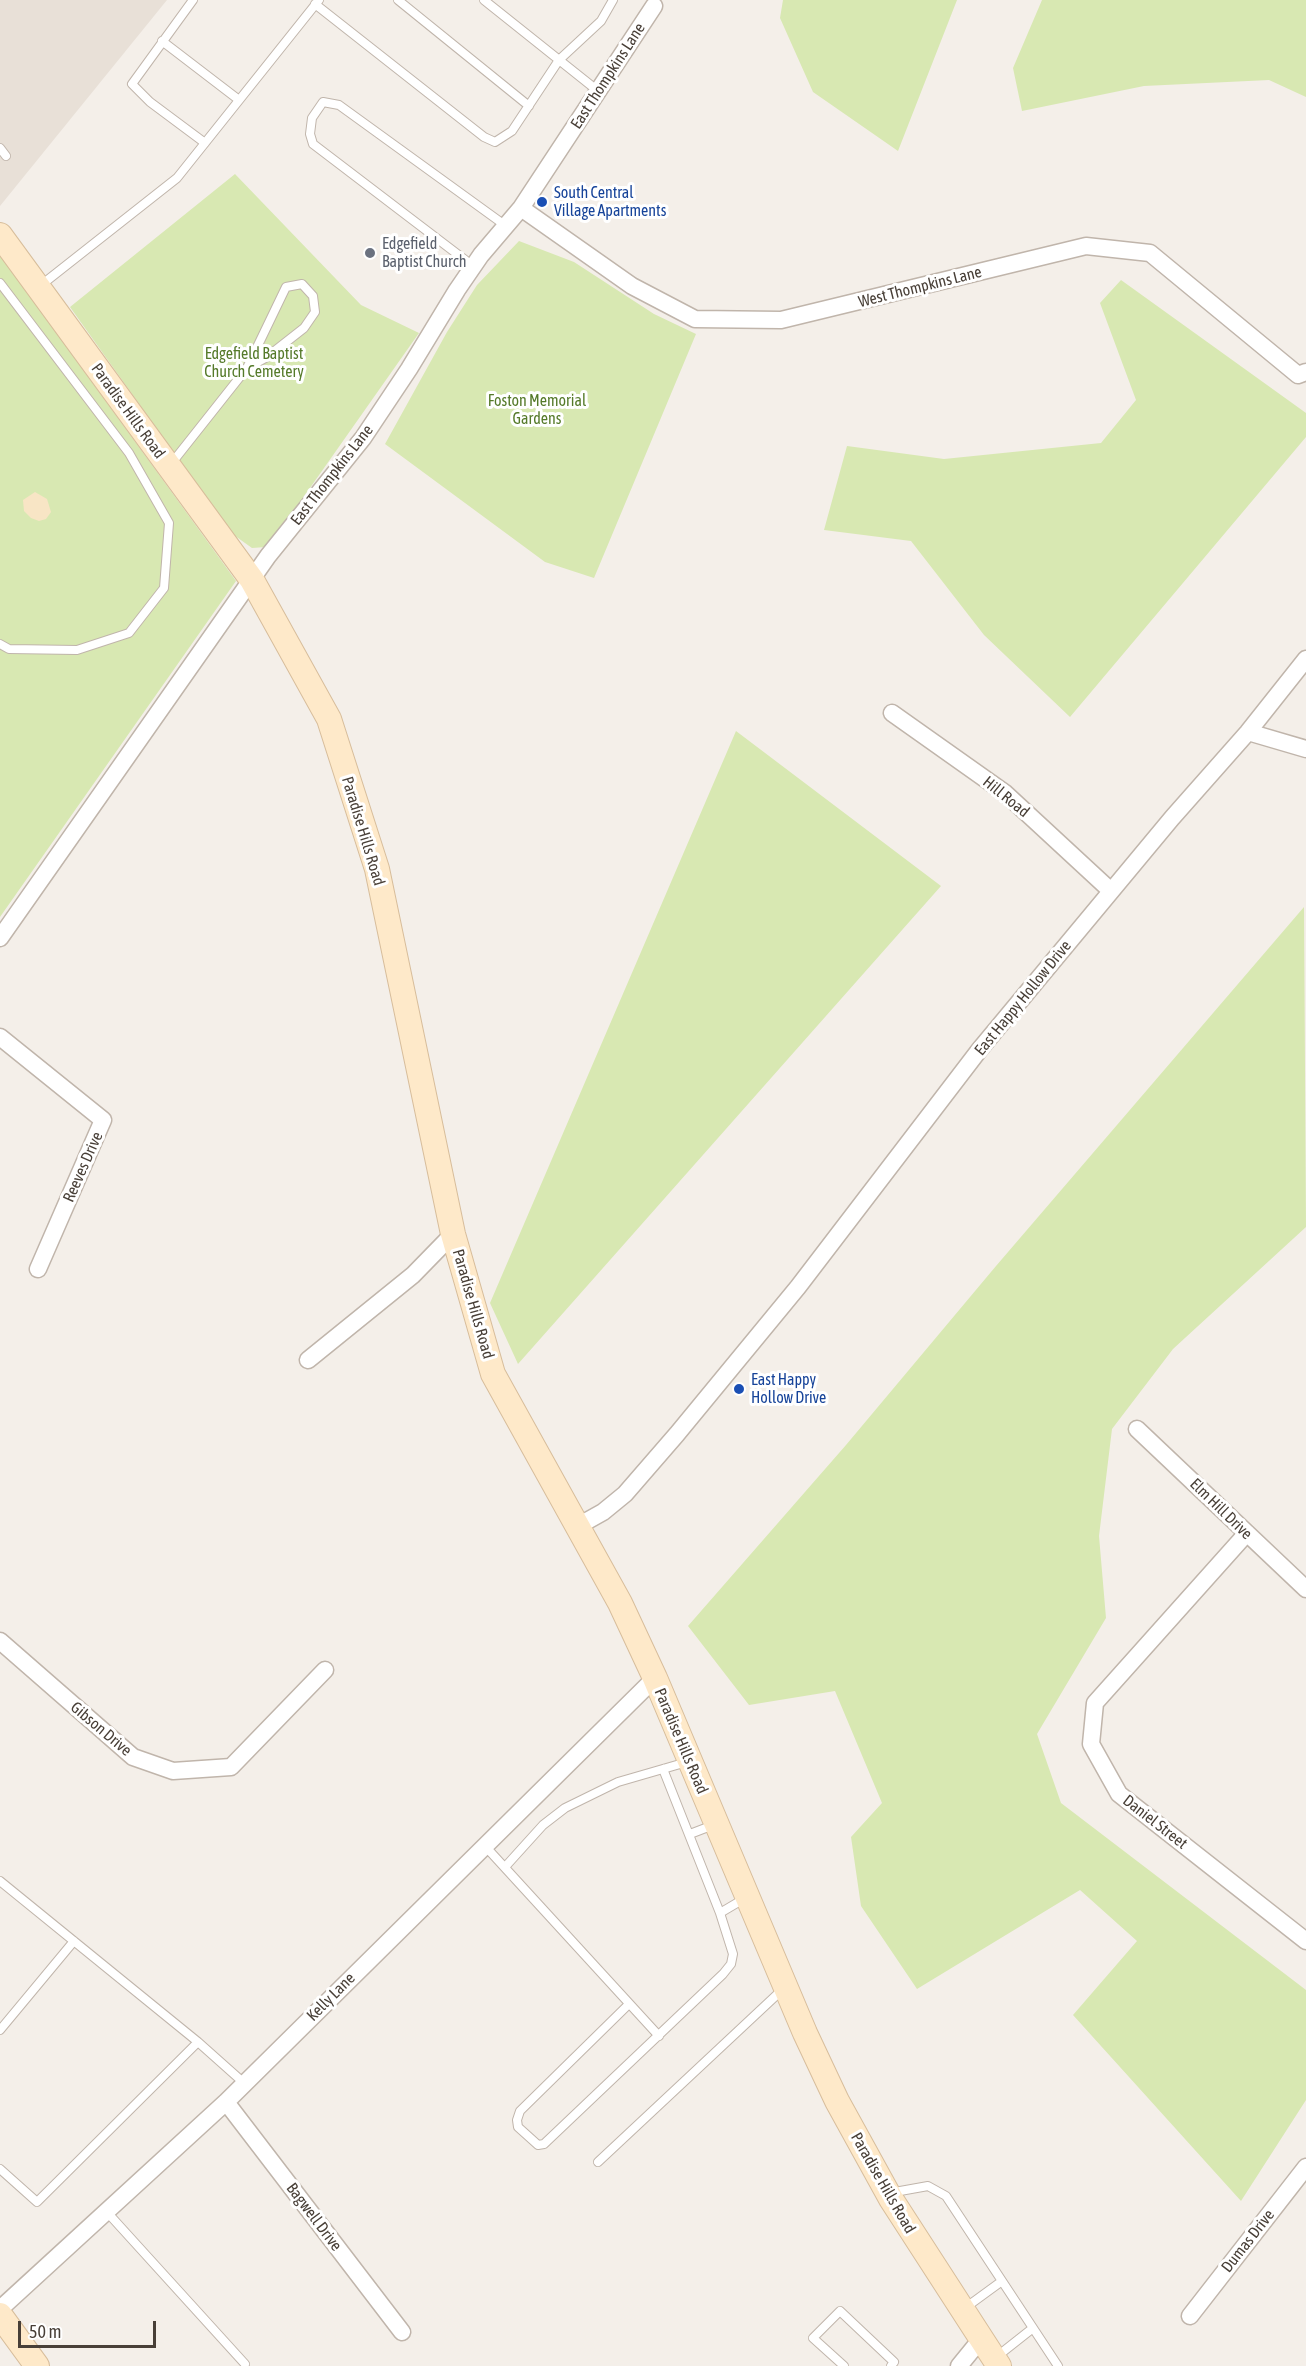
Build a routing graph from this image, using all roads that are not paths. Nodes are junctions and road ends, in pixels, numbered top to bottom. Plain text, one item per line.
1 (193, 0) edge
2 (398, 0) edge
3 (484, 0) edge
4 (613, 0) edge
5 (317, 2) edge
6 (654, 6) dead end
7 (162, 41) junction
8 (559, 60) junction
9 (598, 91) junction
10 (239, 100) junction
11 (529, 106) junction
12 (205, 143) junction
13 (0, 148) edge
14 (6, 156) dead end
15 (521, 208) junction
16 (506, 226) junction
17 (0, 235) edge
18 (473, 266) junction
19 (0, 283) edge
20 (38, 288) junction
21 (247, 368) junction
22 (1306, 372) edge
23 (169, 467) junction
24 (252, 580) junction
25 (0, 644) edge
26 (1306, 660) edge
27 (892, 713) dead end
28 (1248, 732) junction
29 (1306, 749) edge
30 (1111, 891) junction
31 (0, 938) edge
32 (0, 1037) edge
33 (453, 1234) junction
34 (38, 1269) dead end
35 (308, 1360) dead end
36 (1137, 1429) dead end
37 (578, 1526) junction
38 (1247, 1533) junction
39 (1306, 1589) edge
40 (0, 1641) edge
41 (325, 1670) dead end
42 (655, 1678) junction
43 (690, 1761) junction
44 (663, 1769) junction
45 (716, 1824) junction
46 (690, 1834) junction
47 (485, 1845) junction
48 (505, 1867) junction
49 (0, 1881) edge
50 (747, 1897) junction
51 (720, 1913) junction
52 (74, 1941) junction
53 (1306, 1941) edge
54 (785, 1987) junction
55 (629, 2004) junction
56 (0, 2030) edge
57 (659, 2036) junction
58 (198, 2042) junction
59 (244, 2083) junction
60 (226, 2102) junction
61 (598, 2162) dead end
62 (1306, 2167) edge
63 (0, 2169) edge
64 (888, 2193) junction
65 (106, 2211) junction
66 (1002, 2281) junction
67 (0, 2308) edge
68 (962, 2310) junction
69 (0, 2315) edge
70 (1190, 2316) dead end
71 (1033, 2328) junction
72 (402, 2332) dead end
73 (992, 2354) edge
74 (245, 2364) dead end
75 (37, 2366) edge
76 (843, 2366) edge
77 (891, 2366) edge
78 (959, 2366) edge
79 (1058, 2366) edge

1 - 7 lane
2 - 11 lane
3 - 8 lane
4 - 8 lane
5 - 10 lane
5 - 11 lane
6 - 9 street, East Thompkins Lane
7 - 10 lane
7 - 12 lane
8 - 9 lane
8 - 11 lane
9 - 15 street, East Thompkins Lane
10 - 12 lane
12 - 20 lane
13 - 14 lane
15 - 16 street, East Thompkins Lane
15 - 22 street, West Thompkins Lane
16 - 18 street, East Thompkins Lane
16 - 18 lane
17 - 20 street, Paradise Hills Road
18 - 24 street, East Thompkins Lane
19 - 25 lane
20 - 23 street, Paradise Hills Road
21 - 21 lane
21 - 23 lane
23 - 24 street, Paradise Hills Road
24 - 31 street, East Thompkins Lane
24 - 33 street, Paradise Hills Road
26 - 28 street, East Happy Hollow Drive
27 - 30 street, Hill Road
28 - 29 street
28 - 30 street, East Happy Hollow Drive
30 - 37 street, East Happy Hollow Drive
32 - 34 street, Reeves Drive
33 - 35 street
33 - 37 street, Paradise Hills Road
36 - 38 street, Elm Hill Drive
37 - 42 street, Paradise Hills Road
38 - 39 street, Elm Hill Drive
38 - 53 street, Daniel Street
40 - 41 street, Gibson Drive
42 - 43 street, Paradise Hills Road
42 - 47 street, Kelly Lane
43 - 44 lane
43 - 45 street, Paradise Hills Road
44 - 46 lane
44 - 48 lane
45 - 46 lane
45 - 50 street, Paradise Hills Road
46 - 51 lane
47 - 48 lane
47 - 59 street, Kelly Lane
48 - 55 lane
49 - 52 lane
50 - 51 lane
50 - 54 street, Paradise Hills Road
51 - 57 lane
52 - 56 lane
52 - 58 lane
54 - 61 lane
54 - 64 street, Paradise Hills Road
55 - 57 lane
55 - 57 lane
58 - 59 lane
58 - 63 lane
59 - 60 street, Kelly Lane
60 - 65 street, Kelly Lane
60 - 72 street, Bagwell Drive
62 - 70 street, Dumas Drive
64 - 66 lane
64 - 68 street, Paradise Hills Road
65 - 67 street, Kelly Lane
65 - 74 lane
66 - 68 lane
66 - 71 lane
68 - 73 street, Paradise Hills Road
69 - 75 street
71 - 73 lane
71 - 79 lane
73 - 78 street
76 - 77 lane

